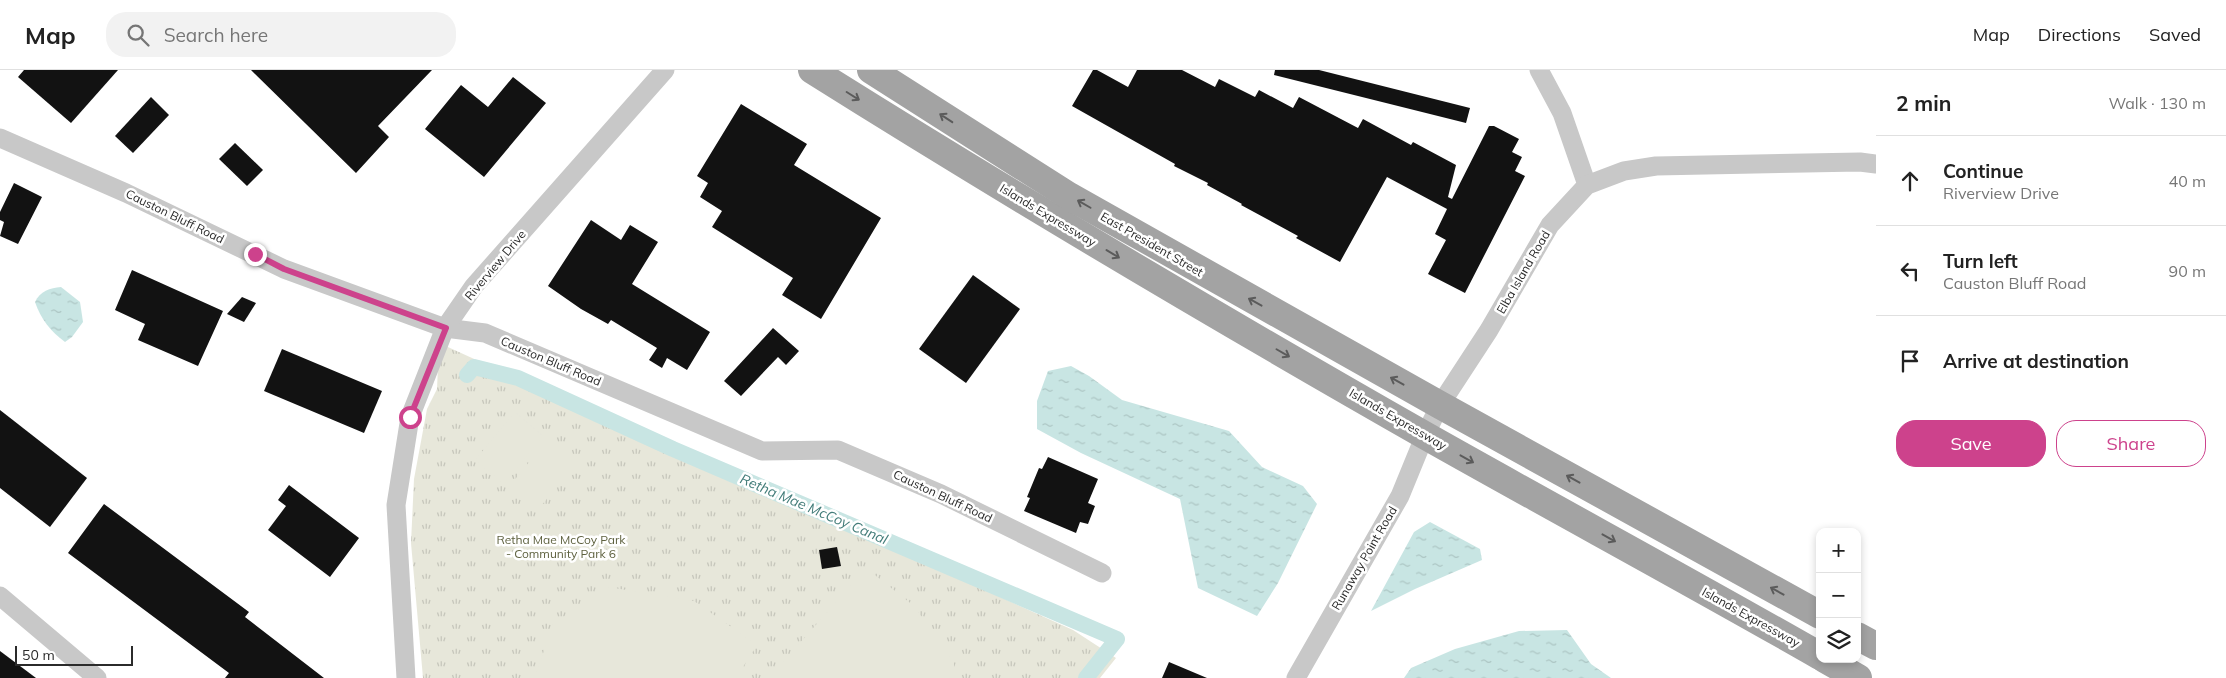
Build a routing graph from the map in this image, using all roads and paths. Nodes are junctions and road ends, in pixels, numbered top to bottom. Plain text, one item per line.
1 (665, 70) edge
2 (812, 70) edge
3 (872, 70) edge
4 (1539, 70) edge
5 (0, 138) edge
6 (1876, 164) edge
7 (1587, 185) junction
8 (446, 328) junction
9 (1440, 405) junction
10 (1424, 435) junction
11 (1102, 573) dead end
12 (0, 596) edge
13 (1816, 613) edge
14 (1861, 638) edge
15 (1876, 646) edge
16 (1816, 654) edge
17 (1832, 663) edge
18 (97, 678) edge
19 (406, 678) edge
20 (1296, 678) edge
21 (1858, 678) edge

1 - 8 street, Riverview Drive
2 -> 10 main road, Islands Expressway
9 -> 3 main road, East President Street
4 - 7 street
5 - 8 street, Causton Bluff Road
6 - 7 street, Elba Island Road
7 - 9 street, Elba Island Road
8 - 11 street, Causton Bluff Road
8 - 19 street, Riverview Drive
9 - 10 street, Elba Island Road
13 -> 9 main road
10 -> 16 main road, Islands Expressway
10 - 20 street, Runaway Point Road
12 - 18 street
14 - 15 main road
17 - 21 main road

